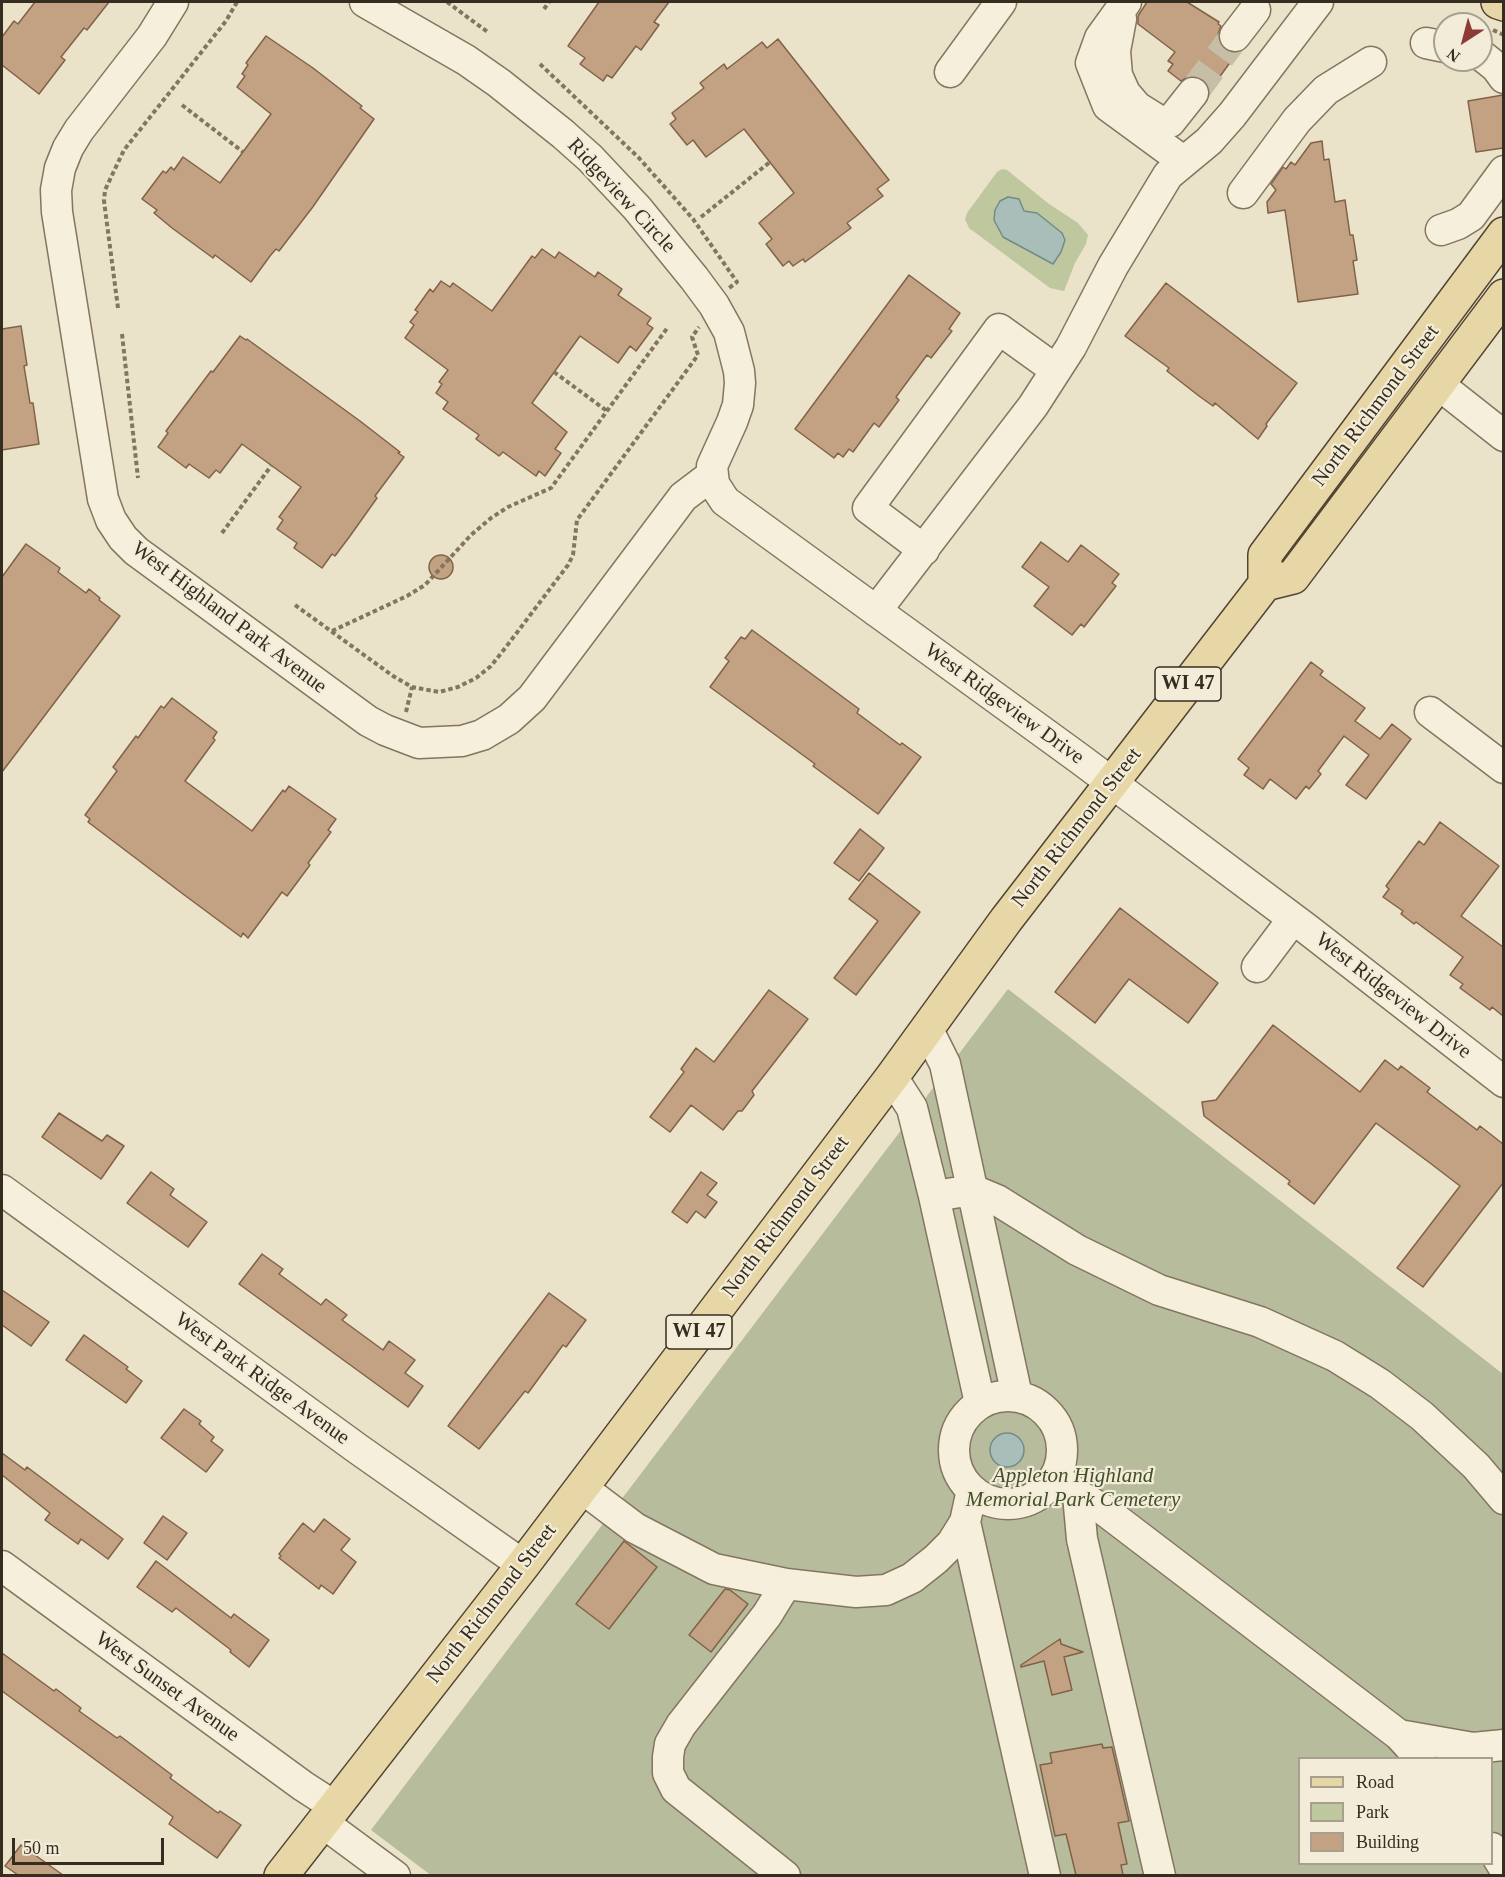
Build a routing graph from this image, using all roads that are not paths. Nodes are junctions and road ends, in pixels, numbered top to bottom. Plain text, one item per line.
1 (173, 2) edge
2 (365, 2) edge
3 (1001, 2) edge
4 (1127, 2) edge
5 (1318, 2) edge
6 (1254, 10) dead end
7 (1493, 22) edge
8 (1235, 36) tunnel mouth
9 (1371, 62) dead end
10 (950, 72) dead end
11 (1503, 78) edge
12 (1193, 93) tunnel mouth
13 (1183, 161) junction
14 (1503, 171) edge
15 (1243, 194) dead end
16 (1441, 230) dead end
17 (1503, 234) edge
18 (1503, 296) edge
19 (1056, 370) junction
20 (1438, 384) junction
21 (1503, 436) edge
22 (712, 475) junction
23 (924, 550) junction
24 (1265, 584) junction
25 (876, 611) junction
26 (1430, 712) dead end
27 (1503, 768) edge
28 (1112, 783) junction
29 (1293, 919) junction
30 (1257, 967) dead end
31 (927, 1028) junction
32 (1499, 1068) edge
33 (892, 1077) junction
34 (2, 1190) edge
35 (973, 1190) junction
36 (933, 1196) junction
37 (1017, 1396) junction
38 (980, 1403) junction
39 (1067, 1486) junction
40 (582, 1488) junction
41 (972, 1491) junction
42 (1503, 1499) edge
43 (965, 1522) junction
44 (523, 1565) junction
45 (2, 1566) edge
46 (786, 1584) junction
47 (1398, 1736) junction
48 (1503, 1745) edge
49 (1469, 1753) edge
50 (1418, 1757) edge
51 (328, 1814) junction
52 (1493, 1851) edge
53 (1503, 1868) edge
54 (281, 1875) edge
55 (392, 1875) edge
56 (785, 1875) edge
57 (1045, 1875) edge
58 (1160, 1875) edge

1 - 22 street, West Highland Park Avenue
2 - 22 street, Ridgeview Circle
3 - 10 street
4 - 12 street
4 - 13 street
5 - 13 street
6 - 8 street
7 - 11 street
9 - 15 street
13 - 19 street
14 - 16 street
17 - 24 main road, North Richmond Street
18 - 20 main road, North Richmond Street
19 - 23 street
19 - 23 street
20 - 21 street
20 - 24 main road, North Richmond Street
22 - 25 street, West Ridgeview Drive
23 - 25 street
24 - 28 main road, North Richmond Street / WI 47
25 - 28 street, West Ridgeview Drive
26 - 27 street
28 - 29 street, West Ridgeview Drive
28 - 31 main road, North Richmond Street / WI 47
29 - 30 street
29 - 32 street, West Ridgeview Drive
31 - 33 main road, North Richmond Street / WI 47
31 - 35 street
33 - 36 street
33 - 40 main road, North Richmond Street / WI 47
34 - 44 street, West Park Ridge Avenue
35 - 36 street
35 - 37 street
35 - 42 street
36 - 38 street
37 - 38 street
37 - 39 street
38 - 41 street
39 - 41 street
39 - 47 street
39 - 58 street
40 - 44 main road, North Richmond Street / WI 47
40 - 46 street
41 - 43 street
43 - 46 street
43 - 57 street
44 - 51 main road, North Richmond Street / WI 47
45 - 51 street, West Sunset Avenue
46 - 56 street
47 - 49 street
47 - 50 street
48 - 49 street
51 - 54 main road, North Richmond Street / WI 47
51 - 55 street, West Sunset Avenue
52 - 53 street

